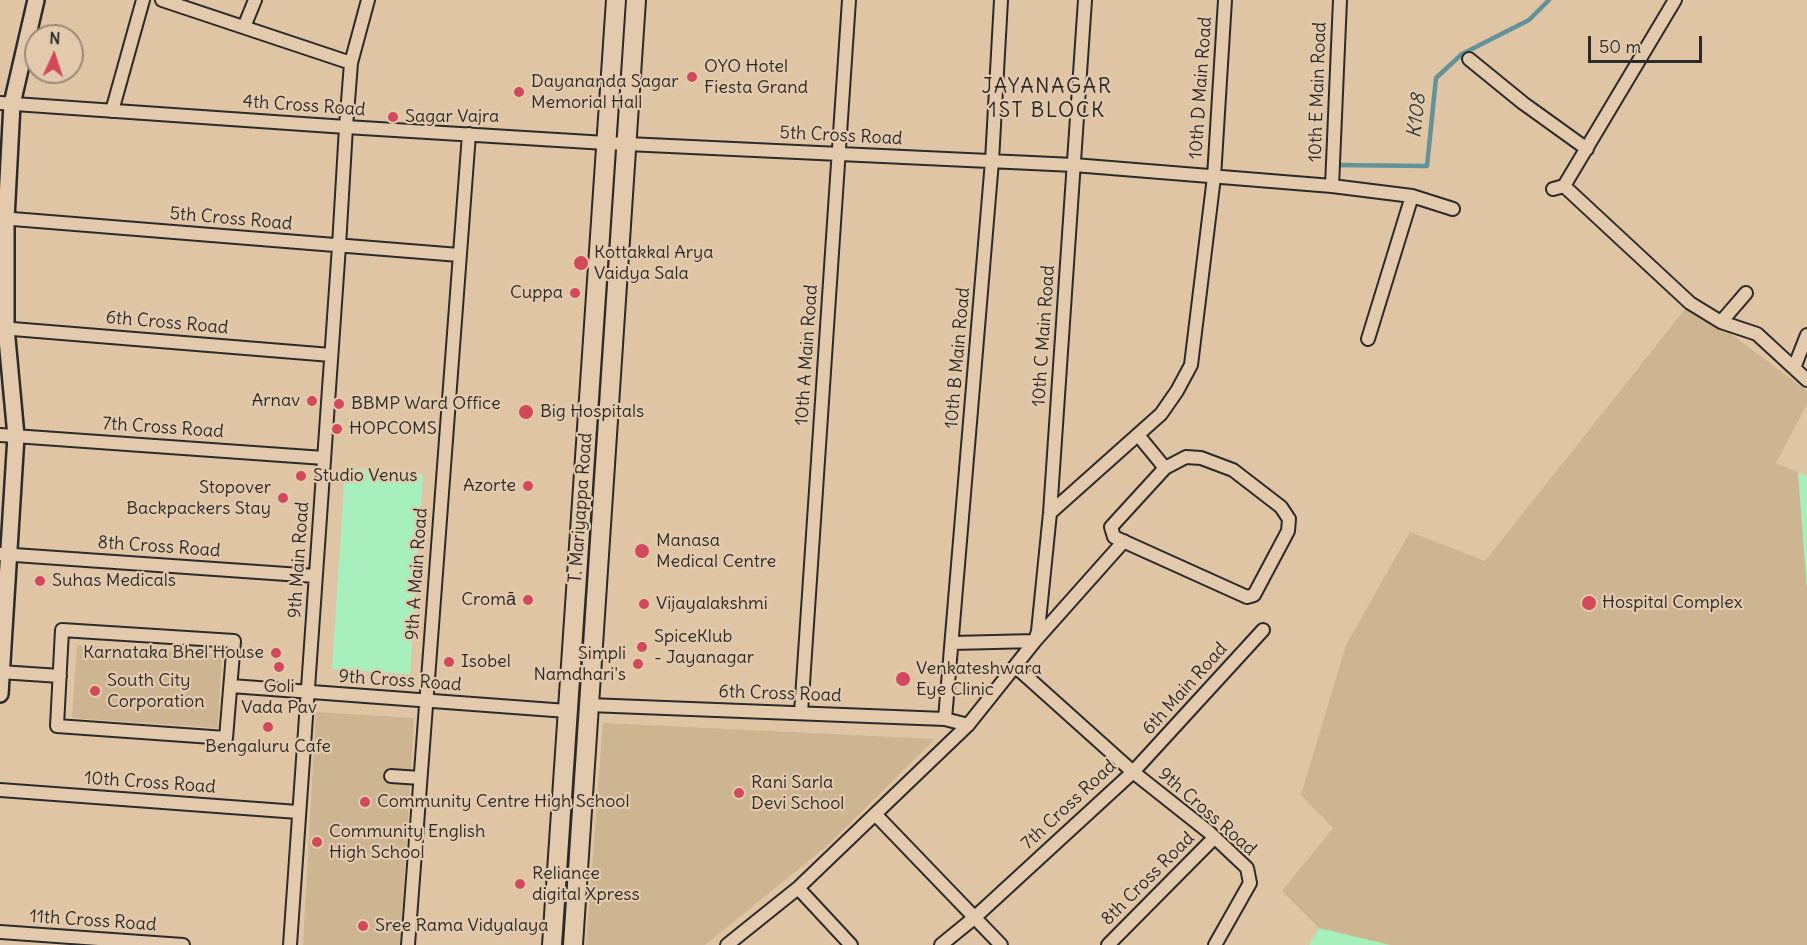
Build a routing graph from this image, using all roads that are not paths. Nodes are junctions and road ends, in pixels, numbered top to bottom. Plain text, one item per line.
1 (36, 0) edge
2 (143, 0) edge
3 (162, 0) edge
4 (255, 0) edge
5 (368, 0) edge
6 (616, 0) edge
7 (636, 0) edge
8 (849, 0) edge
9 (1001, 0) edge
10 (1085, 0) edge
11 (1225, 0) edge
12 (1340, 0) edge
13 (1675, 0) edge
14 (244, 27) junction
15 (1469, 59) dead end
16 (351, 63) junction
17 (6, 104) edge
18 (112, 111) junction
19 (345, 128) junction
20 (469, 134) junction
21 (606, 143) junction
22 (627, 144) junction
23 (1587, 149) junction
24 (839, 154) junction
25 (992, 161) junction
26 (1074, 165) junction
27 (1214, 177) junction
28 (1332, 186) junction
29 (1412, 196) junction
30 (1453, 209) dead end
31 (3, 218) edge
32 (339, 246) junction
33 (459, 255) junction
34 (1746, 293) dead end
35 (1721, 322) junction
36 (3, 328) edge
37 (1807, 335) edge
38 (1368, 339) dead end
39 (331, 355) junction
40 (1794, 368) junction
41 (1807, 380) edge
42 (0, 435) edge
43 (1138, 435) junction
44 (16, 436) junction
45 (324, 458) junction
46 (1166, 468) junction
47 (1050, 513) junction
48 (1124, 541) junction
49 (4, 554) edge
50 (315, 576) junction
51 (1263, 630) dead end
52 (1035, 641) junction
53 (952, 643) junction
54 (1016, 667) junction
55 (1, 672) edge
56 (60, 676) junction
57 (231, 686) junction
58 (308, 692) junction
59 (0, 694) edge
60 (425, 701) junction
61 (589, 705) junction
62 (567, 711) junction
63 (801, 713) junction
64 (945, 719) junction
65 (968, 725) junction
66 (1133, 772) junction
67 (391, 776) dead end
68 (420, 778) junction
69 (0, 790) edge
70 (298, 812) junction
71 (875, 814) junction
72 (1214, 838) junction
73 (798, 888) junction
74 (974, 918) junction
75 (0, 932) edge
76 (183, 945) edge
77 (290, 945) edge
78 (408, 945) edge
79 (552, 945) edge
80 (573, 945) edge
81 (727, 945) edge
82 (851, 945) edge
83 (941, 945) edge
84 (1001, 945) edge
85 (1108, 945) edge
86 (1215, 945) edge

1 - 17 street
2 - 18 street
3 - 14 street
4 - 14 street
5 - 16 street, 9th Main Road
6 - 21 main road, T. Mariyappa Road
7 - 22 main road, T. Mariyappa Road
8 - 24 street, 10th A Main Road
9 - 25 street, 10th B Main Road
10 - 26 street, 10th C Main Road
11 - 27 street, 10th D Main Road
12 - 28 street, 10th E Main Road
13 - 23 street
14 - 16 street
15 - 23 street
16 - 19 street, 9th Main Road
17 - 18 street, 4th Cross Road
17 - 31 street
18 - 19 street, 4th Cross Road
19 - 20 street, 4th Cross Road
19 - 32 street, 9th Main Road
20 - 21 street, 4th Cross Road
20 - 33 street, 9th A Main Road
21 - 22 street, 5th Cross Road
21 - 62 main road, T. Mariyappa Road
22 - 24 street, 5th Cross Road
22 - 61 main road, T. Mariyappa Road
23 - 35 street
24 - 25 street, 5th Cross Road
24 - 63 street, 10th A Main Road
25 - 26 street, 5th Cross Road
25 - 53 street, 10th B Main Road
26 - 27 street, 5th Cross Road
26 - 47 street, 10th C Main Road
27 - 28 street, 5th Cross Road
27 - 43 street, 10th D Main Road
28 - 29 street, 5th Cross Road
29 - 30 street, 5th Cross Road
29 - 38 street
31 - 32 street, 5th Cross Road
31 - 36 street
32 - 33 street, 5th Cross Road
32 - 39 street, 9th Main Road
33 - 60 street, 9th A Main Road
34 - 35 street
35 - 40 street
36 - 39 street, 6th Cross Road
36 - 44 street
37 - 40 street
39 - 45 street, 9th Main Road
40 - 41 street
42 - 44 street, 7th Cross Road
43 - 46 street
43 - 47 street, 10th D Main Road
44 - 45 street, 7th Cross Road
44 - 49 street
45 - 50 street, 9th Main Road
46 - 48 street
46 - 48 street
47 - 52 street, 10th C Main Road
48 - 52 street
49 - 50 street, 8th Cross Road
49 - 55 street
50 - 58 street, 9th Main Road
51 - 66 street, 6th Main Road
52 - 53 street
52 - 54 street, 10th C Main Road
53 - 64 street, 10th B Main Road
54 - 65 street
54 - 66 street, 7th Cross Road
55 - 56 street
55 - 59 street
56 - 57 street
56 - 57 street
57 - 58 street, 9th Cross Road
58 - 60 street, 9th Cross Road
58 - 70 street, 9th Main Road
60 - 62 street, 9th Cross Road
60 - 68 street, 9th A Main Road
61 - 63 street, 6th Cross Road
61 - 80 main road, T. Mariyappa Road
62 - 79 main road, T. Mariyappa Road
63 - 64 street, 6th Cross Road
64 - 65 street, 6th Cross Road
65 - 71 street
66 - 72 street, 9th Cross Road
66 - 74 street, 7th Cross Road
67 - 68 street
68 - 78 street, 9th A Main Road
69 - 70 street, 10th Cross Road
70 - 77 street, 9th Main Road
71 - 73 street
71 - 74 street
72 - 85 street, 8th Cross Road
72 - 86 street, 9th Cross Road
73 - 81 street
73 - 82 street
74 - 83 street, 7th Cross Road
74 - 84 street
75 - 76 street, 11th Cross Road

